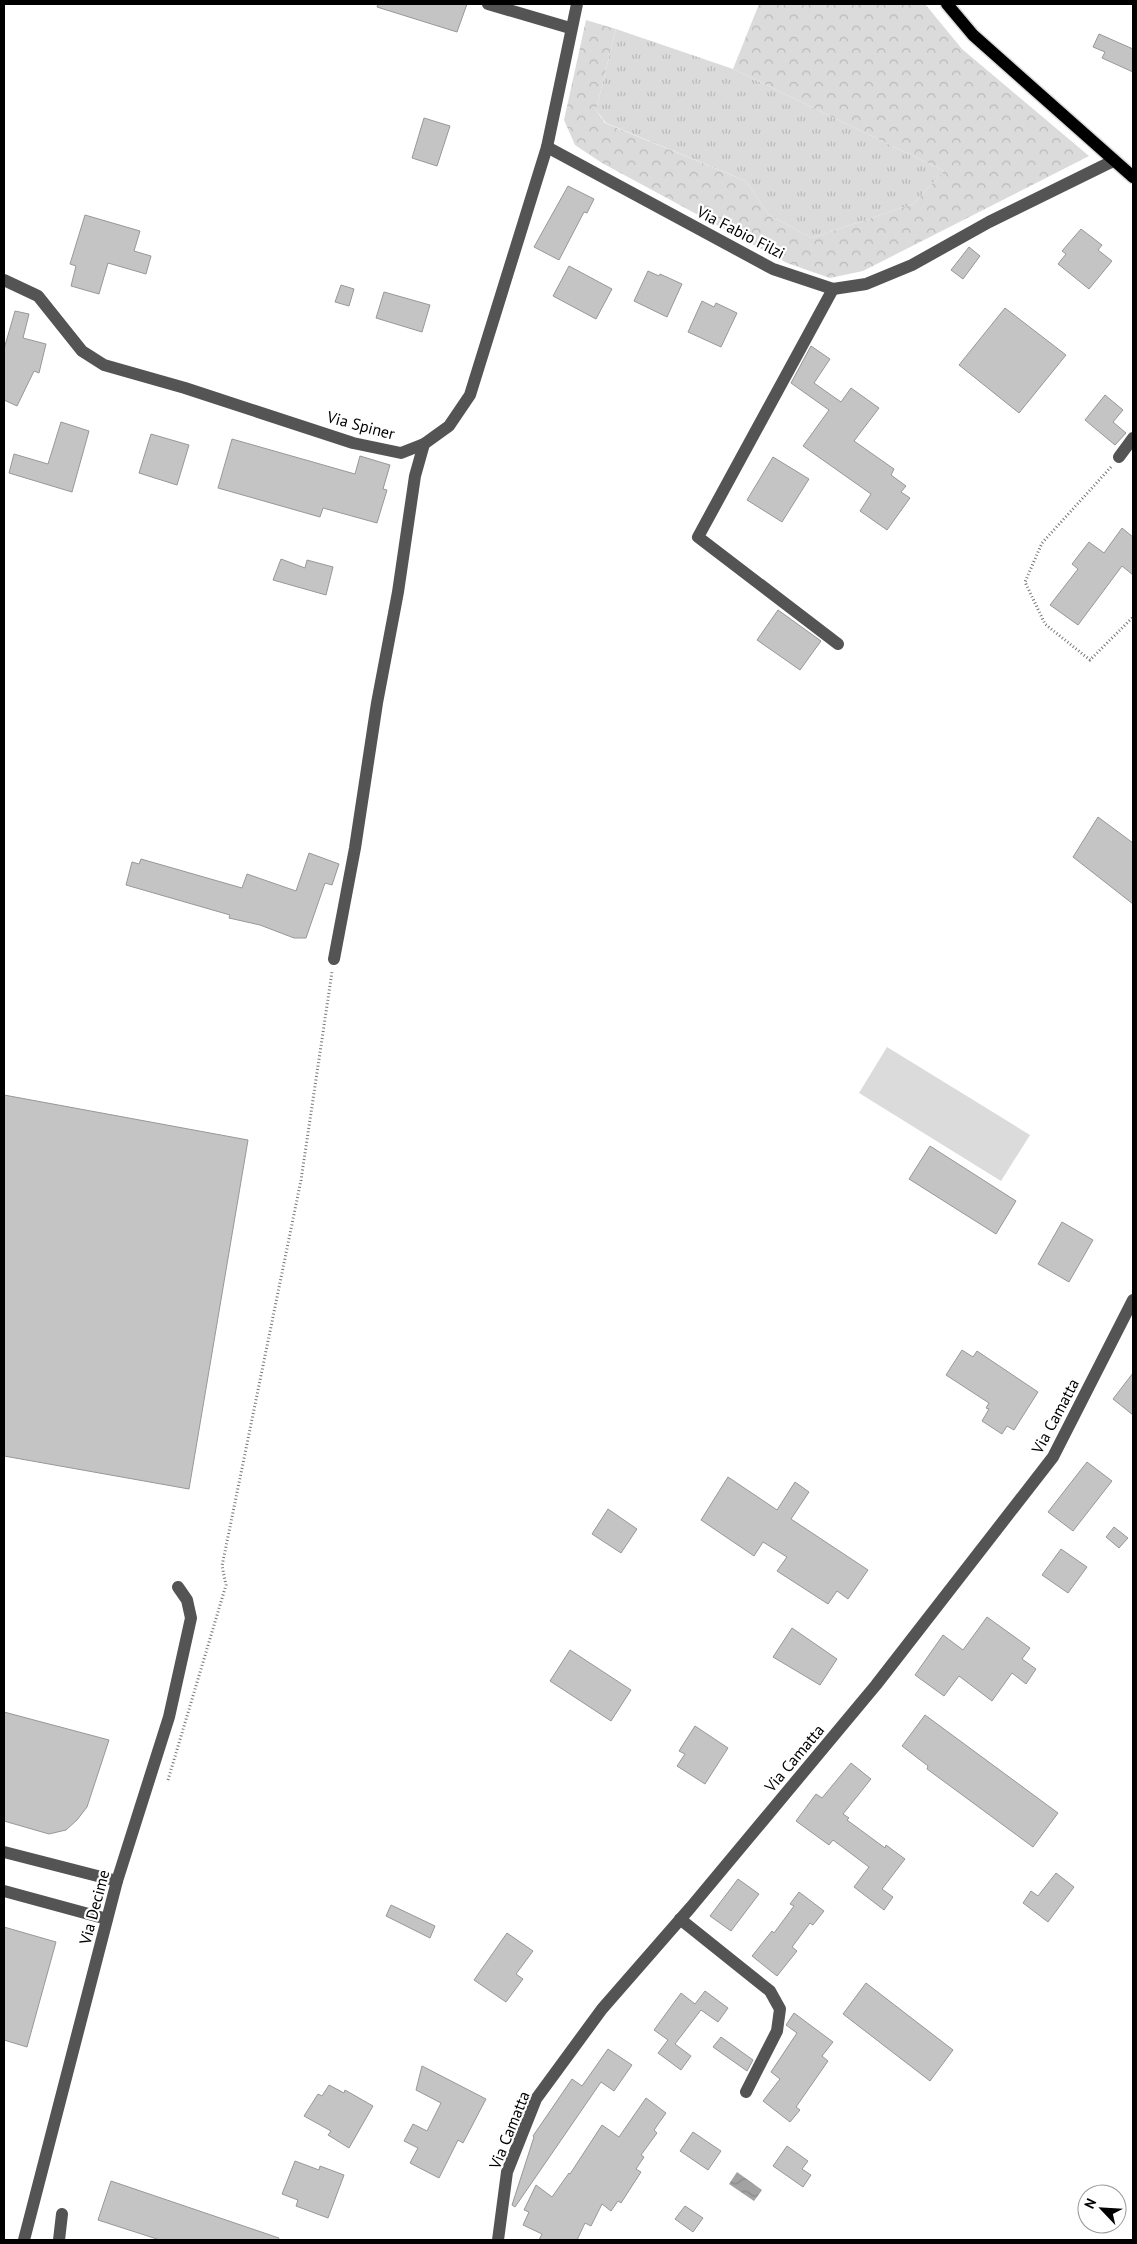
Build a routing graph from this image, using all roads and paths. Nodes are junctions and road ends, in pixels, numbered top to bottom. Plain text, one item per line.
1 (488, 4) edge
2 (577, 4) edge
3 (947, 4) edge
4 (570, 28) junction
5 (548, 147) junction
6 (1113, 161) junction
7 (1133, 177) edge
8 (4, 280) edge
9 (833, 289) junction
10 (1133, 438) edge
11 (424, 444) junction
12 (1119, 457) joint
13 (1133, 616) edge
14 (838, 644) dead end
15 (334, 959) joint
16 (1133, 1300) edge
17 (178, 1587) dead end
18 (168, 1780) dead end
19 (4, 1852) edge
20 (117, 1881) junction
21 (4, 1891) edge
22 (107, 1919) junction
23 (680, 1919) junction
24 (746, 2092) dead end
25 (62, 2214) dead end
26 (24, 2240) edge
27 (59, 2240) edge
28 (498, 2240) edge

1 - 4 street
2 - 4 street
3 - 6 main road
4 - 5 street
5 - 9 street, Via Fabio Filzi
5 - 11 street, Via Spiner
6 - 7 main road
6 - 9 street, Via Fabio Filzi
8 - 11 street, Via Spiner
9 - 14 street
10 - 12 street
11 - 15 street
12 - 13 path
15 - 18 path
16 - 23 street, Via Camatta
17 - 20 street, Via Decime
19 - 20 street
20 - 22 street, Via Decime
21 - 22 street
22 - 26 street, Via Decime
23 - 24 street
23 - 28 street, Via Camatta
25 - 27 street

